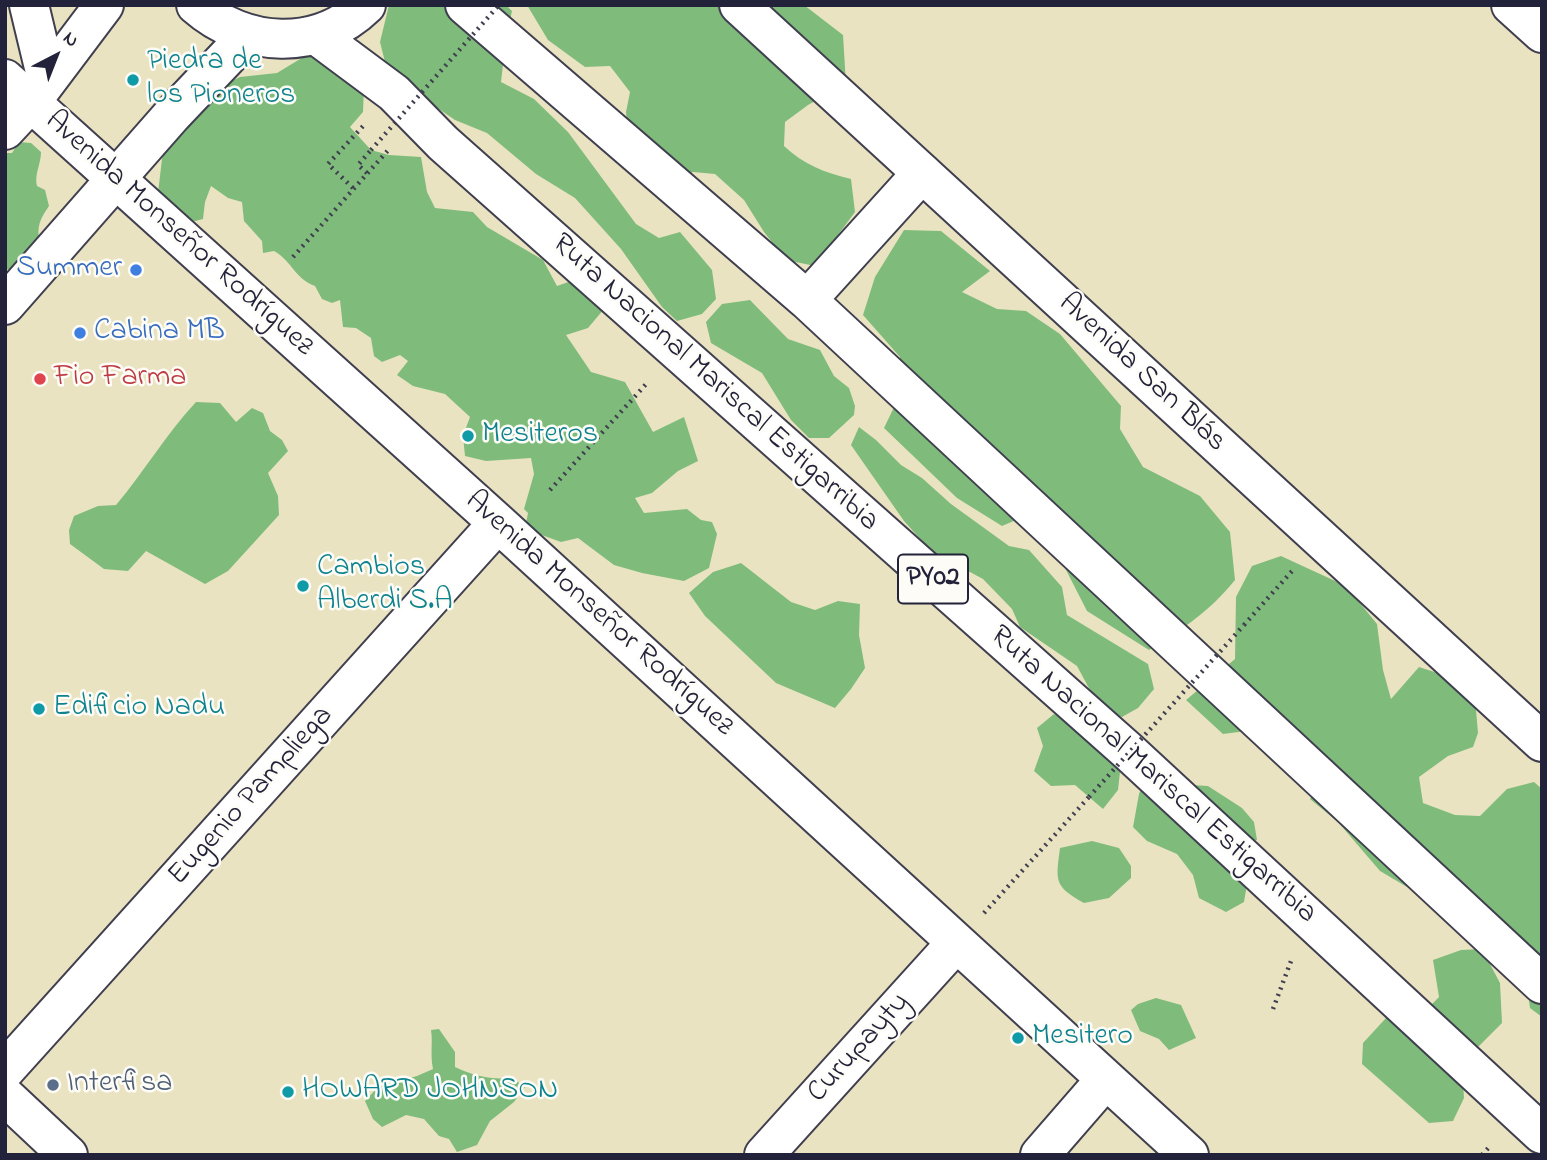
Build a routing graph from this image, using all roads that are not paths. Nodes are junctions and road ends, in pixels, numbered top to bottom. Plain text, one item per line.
1 (29, 5) edge
2 (104, 5) edge
3 (196, 5) edge
4 (366, 5) edge
5 (465, 5) edge
6 (740, 5) edge
7 (1511, 5) edge
8 (1542, 33) edge
9 (248, 35) junction
10 (316, 35) junction
11 (28, 87) edge
12 (5, 130) edge
13 (922, 173) junction
14 (116, 180) junction
15 (807, 300) junction
16 (5, 305) edge
17 (498, 523) junction
18 (1542, 742) edge
19 (956, 943) junction
20 (1542, 984) edge
21 (5, 1070) edge
22 (1105, 1079) junction
23 (5, 1096) edge
24 (1542, 1134) edge
25 (68, 1155) edge
26 (764, 1155) edge
27 (1040, 1155) edge
28 (1189, 1155) edge

1 - 11 main road
2 - 11 main road
3 - 9 main road
4 - 10 main road
5 - 15 main road
6 - 13 main road, Avenida San Blás
7 - 8 main road
9 - 10 main road
9 - 14 main road
10 - 24 main road, Ruta Nacional Mariscal Estigarribia / PY02
11 - 12 main road
11 - 14 main road, Avenida Monseñor Rodríguez
13 - 15 main road
13 - 18 main road, Avenida San Blás
14 - 16 main road
14 - 17 main road, Avenida Monseñor Rodríguez
15 - 20 main road
17 - 19 main road, Avenida Monseñor Rodríguez
17 - 21 main road, Eugenio Pampliega
19 - 22 main road, Avenida Monseñor Rodríguez
19 - 26 main road, Curupayty
22 - 27 main road
22 - 28 main road, Avenida Monseñor Rodríguez
23 - 25 main road

